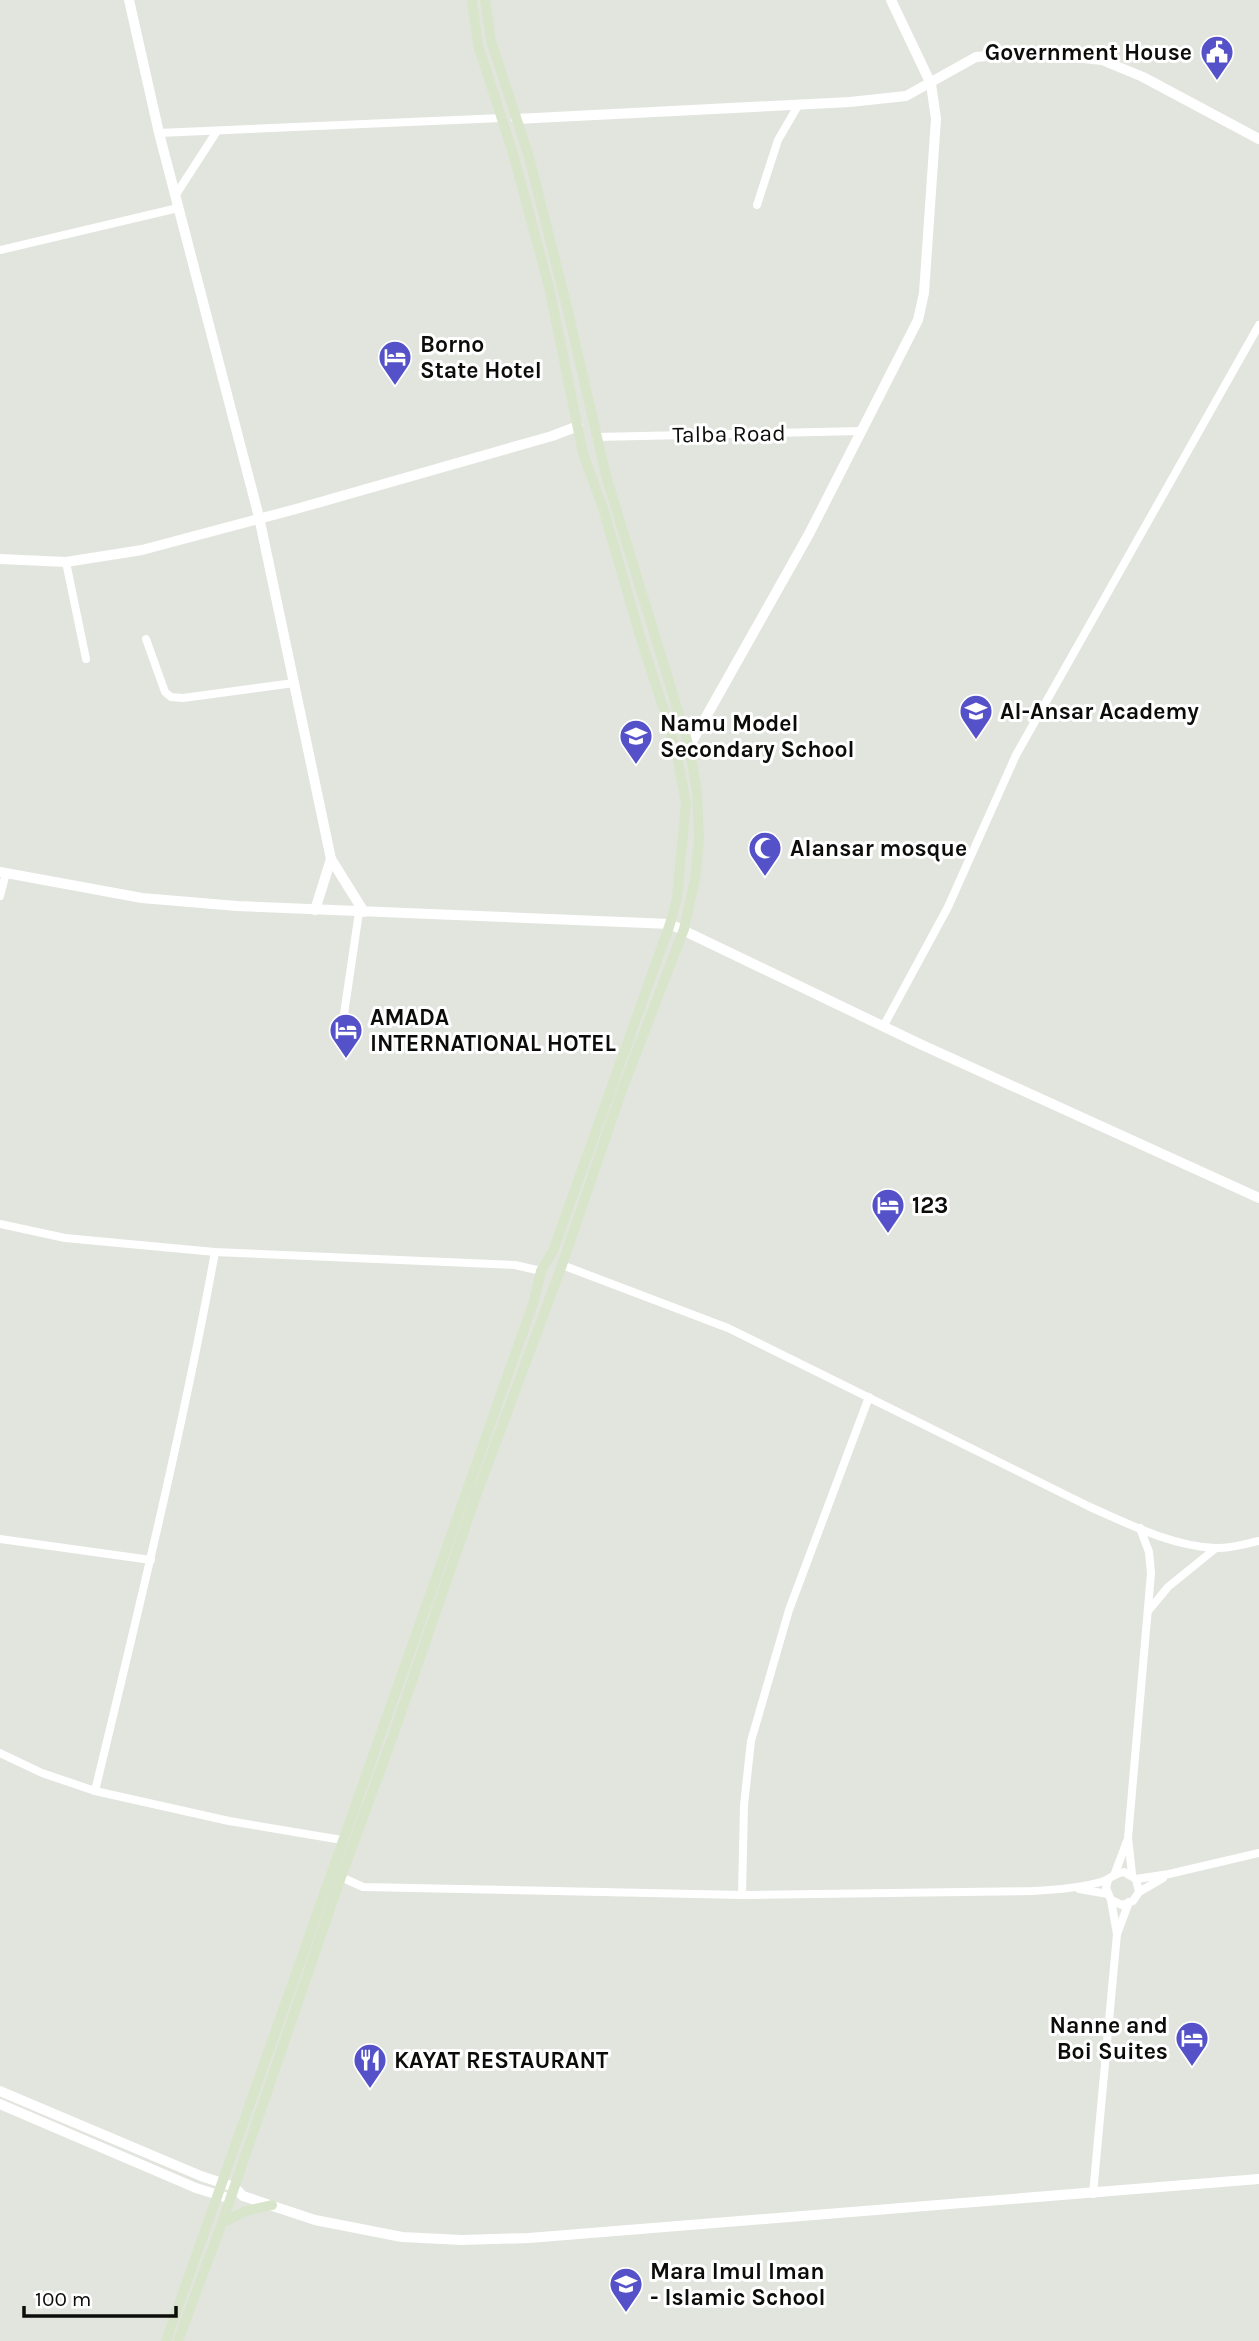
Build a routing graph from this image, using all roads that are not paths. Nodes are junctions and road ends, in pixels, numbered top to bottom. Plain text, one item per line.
1 (129, 0) edge
2 (472, 0) edge
3 (485, 0) edge
4 (891, 0) edge
5 (931, 84) junction
6 (799, 104) junction
7 (502, 118) junction
8 (516, 119) junction
9 (217, 131) junction
10 (159, 133) junction
11 (1259, 139) edge
12 (175, 195) junction
13 (757, 205) dead end
14 (178, 208) junction
15 (0, 250) edge
16 (1259, 325) edge
17 (578, 426) junction
18 (861, 431) junction
19 (596, 437) junction
20 (259, 517) junction
21 (0, 559) edge
22 (66, 562) junction
23 (146, 639) dead end
24 (86, 659) dead end
25 (294, 683) junction
26 (689, 747) junction
27 (331, 859) junction
28 (3, 873) edge
29 (0, 896) edge
30 (315, 910) junction
31 (361, 912) junction
32 (670, 924) junction
33 (684, 929) junction
34 (343, 1021) dead end
35 (883, 1027) junction
36 (1259, 1188) edge
37 (1247, 1192) junction
38 (1259, 1198) edge
39 (0, 1224) edge
40 (215, 1252) junction
41 (562, 1265) junction
42 (541, 1271) junction
43 (869, 1397) junction
44 (1140, 1528) junction
45 (0, 1539) edge
46 (1259, 1541) edge
47 (1216, 1548) junction
48 (151, 1560) junction
49 (1149, 1610) junction
50 (0, 1753) edge
51 (95, 1791) junction
52 (1128, 1838) junction
53 (342, 1840) junction
54 (1259, 1853) edge
55 (1169, 1874) junction
56 (1112, 1876) junction
57 (341, 1877) junction
58 (1134, 1877) junction
59 (1076, 1888) junction
60 (1139, 1892) junction
61 (742, 1895) junction
62 (1110, 1897) junction
63 (1129, 1902) junction
64 (1117, 1934) junction
65 (0, 2091) edge
66 (0, 2104) edge
67 (1259, 2179) edge
68 (221, 2183) junction
69 (232, 2192) junction
70 (217, 2194) junction
71 (1093, 2194) junction
72 (272, 2204) junction
73 (222, 2223) junction
74 (166, 2341) edge
75 (178, 2341) edge

1 - 10 street
2 - 7 main road
3 - 8 main road
4 - 5 street
5 - 6 street
5 - 11 street
5 - 18 street
6 - 8 street
6 - 13 street
7 - 9 street
7 - 17 main road
8 - 19 main road
9 - 10 street
9 - 12 street
10 - 12 street
12 - 14 street
14 - 15 street
14 - 20 street
16 - 35 street
17 - 20 street
17 - 32 main road
18 - 19 street, Talba Road
18 - 26 street
19 - 26 main road
20 - 22 street
20 - 25 street
21 - 22 street
22 - 24 street
23 - 25 street
25 - 27 street
26 - 33 main road
27 - 30 street
27 - 31 street
28 - 29 street
28 - 30 street
30 - 31 street
31 - 32 street
31 - 34 street
32 - 33 street
32 - 42 main road
33 - 35 street
33 - 41 main road
35 - 37 street
36 - 37 street
37 - 38 street
39 - 40 street
40 - 42 street
40 - 48 street
41 - 43 street
41 - 57 main road
42 - 53 main road
43 - 44 street
43 - 61 street
44 - 47 street
44 - 49 street
45 - 48 street
46 - 47 street
47 - 49 street
48 - 51 street
49 - 52 street
50 - 51 street
51 - 53 street
52 - 56 street
52 - 58 street
53 - 68 main road
54 - 55 street
55 - 58 street
55 - 60 street
56 - 58 street
56 - 59 street
56 - 62 street
57 - 61 street
57 - 69 main road
58 - 60 street
59 - 61 street
59 - 62 street
60 - 63 street
62 - 63 street
62 - 64 street
63 - 64 street
64 - 71 street
65 - 68 street
66 - 70 street
67 - 71 street
68 - 69 street
68 - 70 main road
69 - 70 street
69 - 72 street
69 - 73 main road
70 - 74 main road
71 - 72 street
72 - 73 main road
73 - 75 main road

